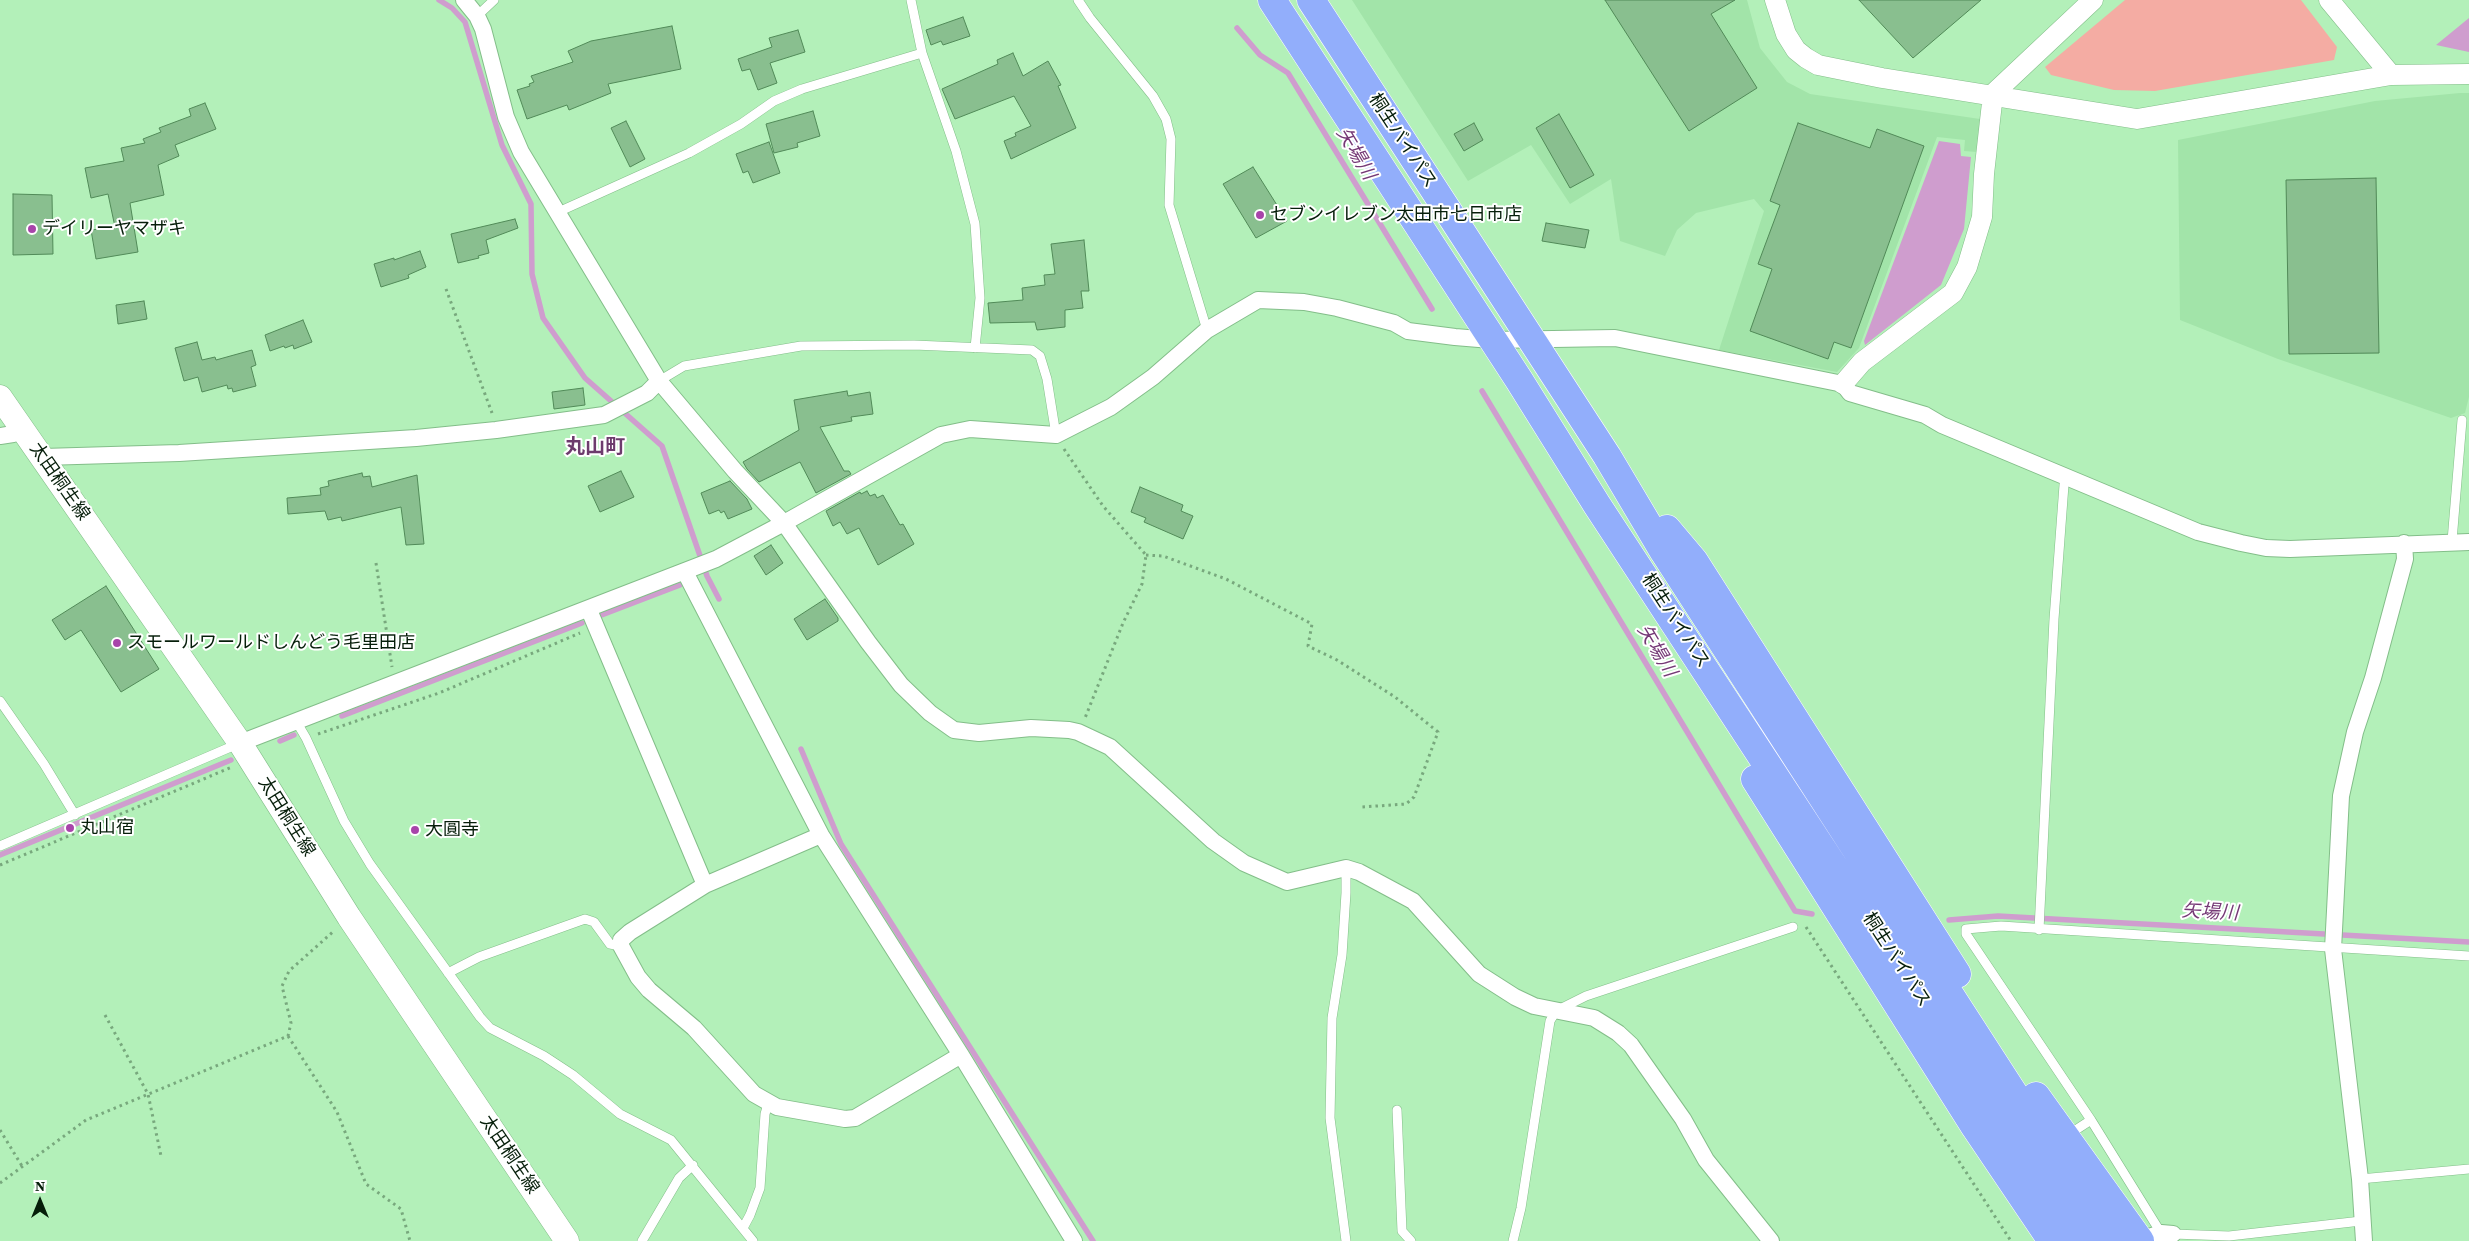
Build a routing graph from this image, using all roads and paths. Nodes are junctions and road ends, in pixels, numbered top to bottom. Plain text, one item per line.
1 (464, 0) edge
2 (494, 0) edge
3 (911, 0) edge
4 (1078, 0) edge
5 (1272, 0) edge
6 (1311, 0) edge
7 (1776, 0) edge
8 (2093, 0) edge
9 (2329, 0) edge
10 (477, 16) junction
11 (922, 53) junction
12 (2469, 74) edge
13 (2391, 75) junction
14 (1992, 94) junction
15 (556, 212) junction
16 (446, 289) dead end
17 (1207, 330) junction
18 (1531, 339) junction
19 (1491, 340) junction
20 (976, 348) junction
21 (659, 380) junction
22 (1843, 384) junction
23 (0, 397) edge
24 (2462, 420) dead end
25 (23, 429) junction
26 (496, 430) junction
27 (1056, 435) junction
28 (0, 436) edge
29 (1607, 456) junction
30 (43, 457) junction
31 (2067, 476) junction
32 (1597, 505) junction
33 (784, 523) junction
34 (2452, 541) junction
35 (2469, 542) edge
36 (2404, 543) junction
37 (1146, 555) junction
38 (376, 563) dead end
39 (689, 570) junction
40 (589, 610) junction
41 (596, 626) junction
42 (395, 682) junction
43 (0, 701) edge
44 (296, 721) junction
45 (1078, 732) junction
46 (306, 738) junction
47 (240, 754) junction
48 (1362, 807) dead end
49 (75, 815) junction
50 (821, 835) junction
51 (0, 846) edge
52 (0, 865) edge
53 (1346, 868) junction
54 (705, 885) junction
55 (350, 917) junction
56 (1793, 927) joint
57 (2039, 930) junction
58 (621, 946) junction
59 (2333, 948) junction
60 (2469, 956) edge
61 (448, 973) junction
62 (1934, 995) junction
63 (1556, 1011) junction
64 (105, 1015) dead end
65 (288, 1036) junction
66 (961, 1055) junction
67 (148, 1094) junction
68 (768, 1104) junction
69 (1397, 1110) dead end
70 (2091, 1120) junction
71 (0, 1130) edge
72 (2065, 1137) junction
73 (161, 1156) dead end
74 (693, 1165) junction
75 (22, 1166) junction
76 (2469, 1168) edge
77 (2360, 1179) junction
78 (0, 1183) edge
79 (2361, 1221) junction
80 (742, 1228) junction
81 (2150, 1237) edge
82 (410, 1241) edge
83 (567, 1241) edge
84 (642, 1241) edge
85 (753, 1241) edge
86 (1074, 1241) edge
87 (1346, 1241) edge
88 (1412, 1241) edge
89 (1513, 1241) edge
90 (1771, 1241) edge
91 (2011, 1241) edge
92 (2052, 1241) edge
93 (2079, 1241) edge
94 (2108, 1241) edge
95 (2364, 1241) edge

1 - 10 street
2 - 10 lane
3 - 11 lane
4 - 17 lane
5 - 19 highway, 桐生バイパス
6 - 18 highway, 桐生バイパス
7 - 14 street
8 - 14 street
9 - 13 street
10 - 15 street
11 - 15 lane
11 - 20 lane
12 - 13 street
13 - 14 street
14 - 22 street
15 - 21 street
16 - 26 path
17 - 19 street
17 - 27 street
18 - 19 street
18 - 22 street
18 - 29 highway, 桐生バイパス
19 - 32 highway, 桐生バイパス
20 - 21 lane
20 - 27 lane
21 - 26 street
21 - 33 street
22 - 31 street
23 - 25 main road, 太田桐生線
24 - 34 lane
25 - 28 street
25 - 30 main road, 太田桐生線
26 - 30 street
27 - 33 street
27 - 37 path
29 - 62 highway, 桐生バイパス
29 - 72 highway
30 - 47 main road, 太田桐生線
31 - 36 street
31 - 57 lane
32 - 62 highway, 桐生バイパス
32 - 92 highway
33 - 39 street
33 - 45 street
34 - 35 street
34 - 36 street
36 - 59 street
37 - 45 path
37 - 48 path
38 - 42 path
39 - 40 street
39 - 50 street
40 - 41 street
40 - 42 street
41 - 46 path
41 - 54 street
42 - 44 street
43 - 49 lane
44 - 46 lane
44 - 47 street
45 - 53 street
46 - 61 lane
47 - 49 lane
47 - 52 path
47 - 55 main road, 太田桐生線
49 - 51 lane
50 - 54 street
50 - 66 street
53 - 63 street
53 - 87 lane
54 - 58 street
55 - 65 path
55 - 83 main road, 太田桐生線
56 - 63 lane
56 - 91 path
57 - 59 lane
57 - 70 lane
58 - 61 lane
58 - 68 street
59 - 60 lane
59 - 77 street
61 - 74 lane
62 - 93 highway, 桐生バイパス
62 - 94 highway, 桐生バイパス
63 - 89 lane
63 - 90 street
64 - 67 path
65 - 67 path
65 - 82 path
66 - 68 street
66 - 86 street
67 - 73 path
67 - 75 path
68 - 80 lane
69 - 88 lane
70 - 72 lane
70 - 81 lane
71 - 75 path
72 - 81 highway
74 - 80 lane
74 - 84 lane
75 - 78 path
76 - 77 lane
77 - 79 street
79 - 81 lane
79 - 95 street
80 - 85 lane

